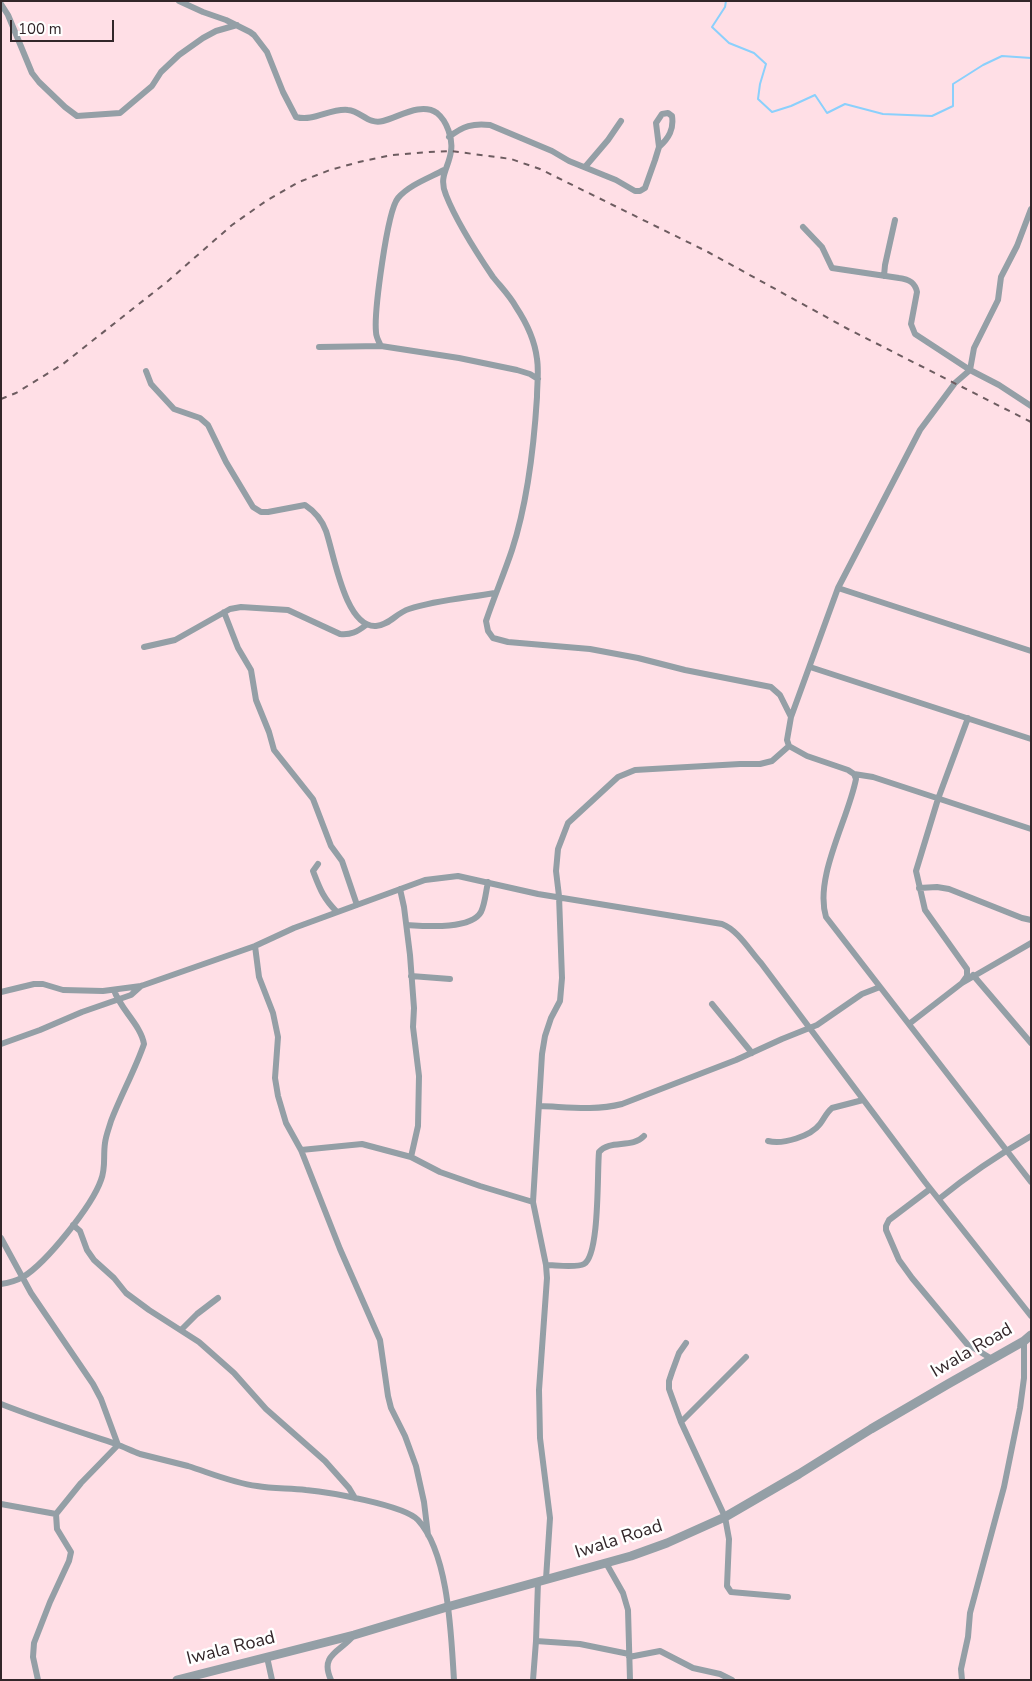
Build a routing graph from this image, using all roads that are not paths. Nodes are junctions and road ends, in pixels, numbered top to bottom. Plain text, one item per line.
1 (179, 1) edge
2 (1, 4) edge
3 (237, 26) junction
4 (621, 121) dead end
5 (450, 137) junction
6 (659, 147) junction
7 (586, 168) junction
8 (444, 170) junction
9 (1031, 208) edge
10 (895, 220) dead end
11 (803, 226) dead end
12 (884, 276) junction
13 (381, 346) junction
14 (319, 347) dead end
15 (970, 370) junction
16 (146, 371) dead end
17 (538, 379) junction
18 (1031, 406) edge
19 (838, 588) junction
20 (496, 593) junction
21 (224, 612) junction
22 (366, 625) junction
23 (144, 647) dead end
24 (1031, 651) edge
25 (810, 667) junction
26 (791, 717) junction
27 (968, 718) junction
28 (1031, 739) edge
29 (789, 746) junction
30 (854, 774) junction
31 (938, 799) junction
32 (1031, 829) edge
33 (318, 864) dead end
34 (488, 882) junction
35 (919, 888) junction
36 (400, 889) junction
37 (559, 896) junction
38 (357, 905) junction
39 (337, 912) junction
40 (1031, 920) edge
41 (407, 925) junction
42 (1031, 943) edge
43 (254, 946) junction
44 (973, 975) junction
45 (411, 976) junction
46 (450, 979) dead end
47 (962, 982) junction
48 (141, 986) junction
49 (880, 987) junction
50 (114, 990) junction
51 (1, 992) edge
52 (117, 999) junction
53 (712, 1004) dead end
54 (908, 1024) junction
55 (809, 1028) junction
56 (1029, 1039) edge
57 (1, 1044) edge
58 (752, 1052) junction
59 (863, 1100) junction
60 (540, 1106) junction
61 (644, 1136) dead end
62 (1031, 1136) edge
63 (768, 1141) dead end
64 (301, 1150) junction
65 (1006, 1150) junction
66 (410, 1157) junction
67 (1031, 1182) edge
68 (930, 1189) junction
69 (938, 1199) junction
70 (533, 1202) junction
71 (74, 1225) junction
72 (1, 1238) edge
73 (546, 1265) junction
74 (23, 1277) junction
75 (1, 1284) edge
76 (218, 1298) dead end
77 (1031, 1316) edge
78 (181, 1330) junction
79 (1028, 1338) edge
80 (686, 1343) dead end
81 (746, 1357) dead end
82 (992, 1359) junction
83 (1, 1404) edge
84 (682, 1422) junction
85 (118, 1445) junction
86 (355, 1498) junction
87 (1, 1504) edge
88 (56, 1514) junction
89 (725, 1517) junction
90 (428, 1535) junction
91 (606, 1563) junction
92 (542, 1581) junction
93 (788, 1597) dead end
94 (447, 1607) junction
95 (354, 1635) junction
96 (536, 1641) junction
97 (629, 1655) junction
98 (267, 1657) junction
99 (38, 1680) edge
100 (177, 1680) edge
101 (272, 1680) edge
102 (330, 1680) edge
103 (454, 1680) edge
104 (533, 1680) edge
105 (630, 1680) edge
106 (732, 1680) edge
107 (962, 1680) edge

1 - 3 street
2 - 3 street
3 - 5 street
4 - 7 street
5 - 7 street
5 - 8 street
6 - 6 street
6 - 7 street
8 - 13 street
8 - 17 street
9 - 15 street
10 - 12 street
11 - 12 street
12 - 15 street
13 - 14 street
13 - 17 street
15 - 18 street
15 - 19 street
16 - 22 street
17 - 20 street
19 - 24 street
19 - 25 street
20 - 22 street
20 - 26 street
21 - 22 street
21 - 23 street
21 - 38 street
25 - 26 street
25 - 27 street
26 - 29 street
27 - 28 street
27 - 31 street
29 - 30 street
29 - 37 street
30 - 31 street
30 - 49 street
31 - 32 street
31 - 35 street
33 - 39 street
34 - 36 street
34 - 37 street
34 - 41 street
35 - 40 street
35 - 47 street
36 - 38 street
36 - 41 street
37 - 55 street
37 - 60 street
38 - 39 street
39 - 43 street
41 - 45 street
42 - 44 street
43 - 48 street
43 - 64 street
44 - 47 street
44 - 56 street
45 - 46 street
45 - 66 street
47 - 54 street
48 - 50 street
48 - 52 street
49 - 54 street
49 - 55 street
50 - 51 street
50 - 52 street
52 - 57 street
52 - 71 street
53 - 58 street
54 - 65 street
55 - 58 street
55 - 59 street
58 - 60 street
59 - 63 street
59 - 68 street
60 - 70 street
61 - 73 street
62 - 65 street
64 - 66 street
64 - 90 street
65 - 67 street
65 - 69 street
66 - 70 street
68 - 69 street
68 - 82 street
69 - 77 street
70 - 73 street
71 - 74 street
71 - 78 street
72 - 74 street
73 - 92 street
74 - 75 street
74 - 85 street
76 - 78 street
78 - 86 street
79 - 82 street, Iwala Road
79 - 107 street
80 - 84 street
81 - 84 street
82 - 89 street, Iwala Road
83 - 85 street
84 - 89 street
85 - 86 street
85 - 88 street
86 - 90 street
87 - 88 street
88 - 99 street
89 - 91 street, Iwala Road
89 - 93 street
90 - 94 street
91 - 92 street, Iwala Road
91 - 97 street
92 - 94 street, Iwala Road
92 - 96 street
94 - 95 street, Iwala Road
94 - 103 street
95 - 98 street, Iwala Road
95 - 102 street
96 - 97 street
96 - 104 street
97 - 105 street
97 - 106 street
98 - 100 street, Iwala Road
98 - 101 street

